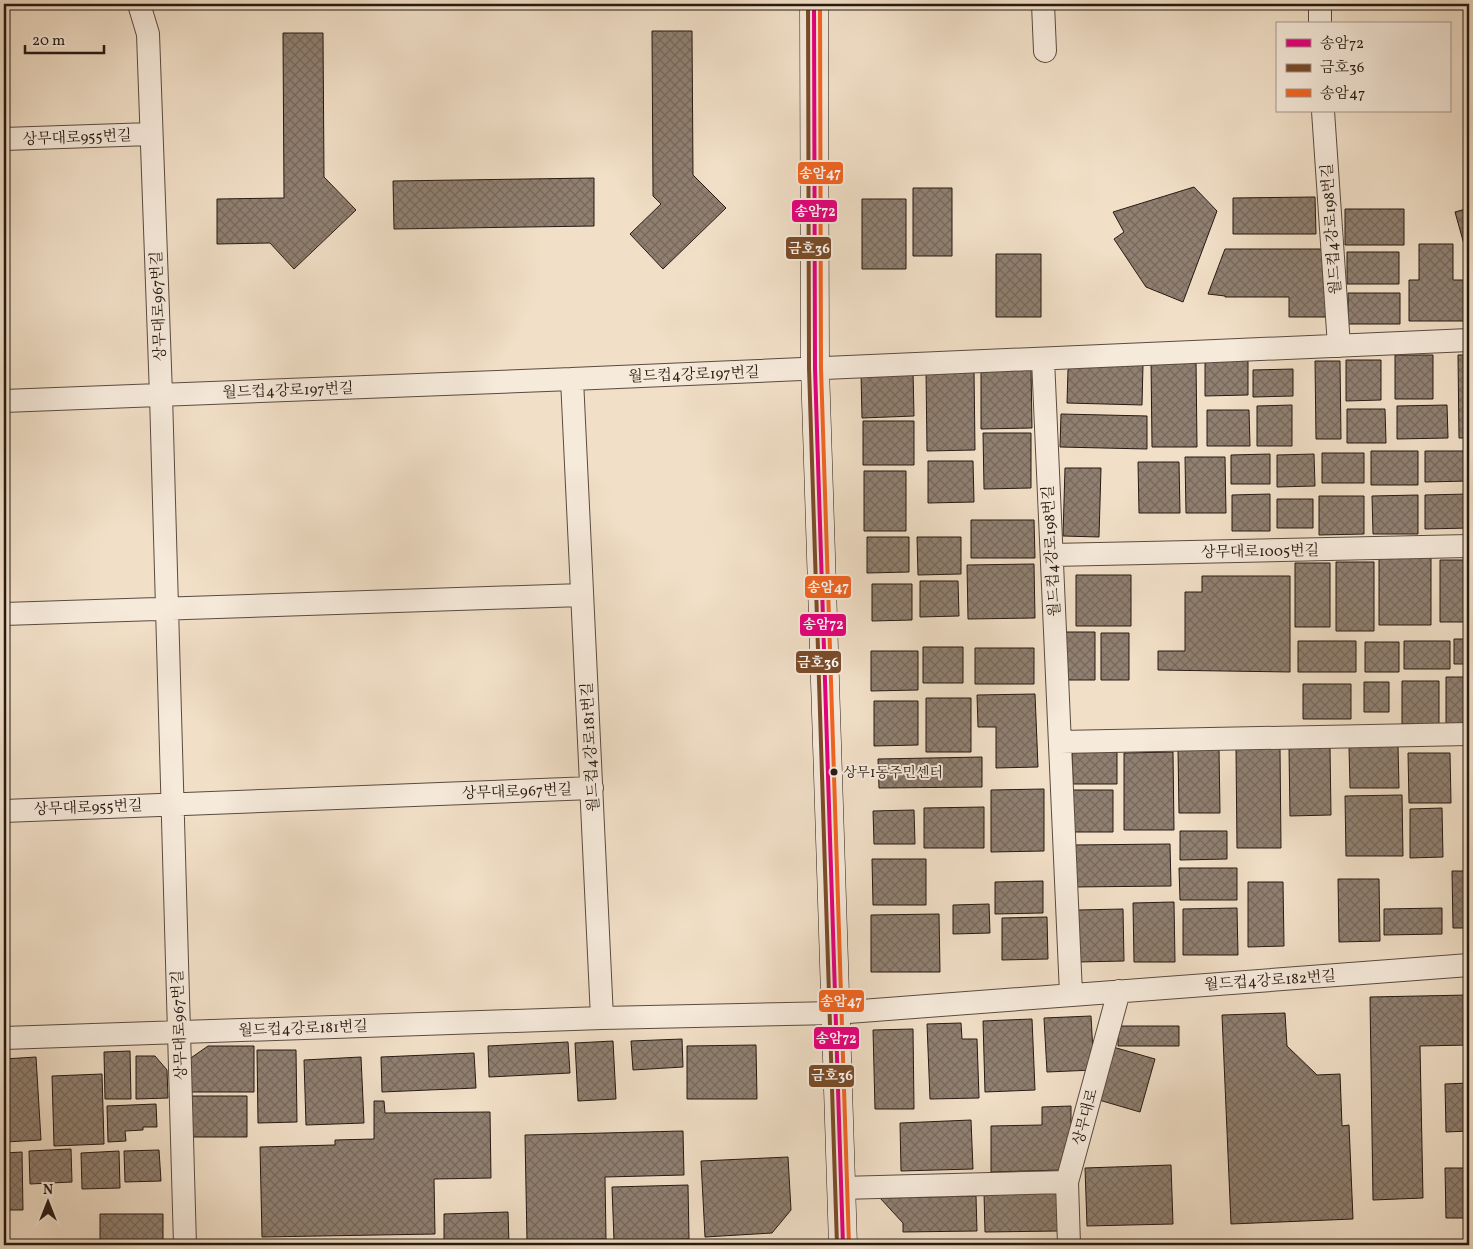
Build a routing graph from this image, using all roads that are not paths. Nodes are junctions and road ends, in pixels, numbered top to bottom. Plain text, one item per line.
1 (139, 4) edge
2 (814, 4) edge
3 (1044, 4) edge
4 (1320, 4) edge
5 (1320, 22) edge
6 (1046, 51) dead end
7 (1323, 112) edge
8 (151, 134) junction
9 (4, 139) edge
10 (1469, 340) edge
11 (1339, 346) junction
12 (1043, 359) junction
13 (815, 368) junction
14 (572, 379) junction
15 (161, 394) junction
16 (4, 401) edge
17 (1469, 546) edge
18 (1052, 555) junction
19 (582, 595) junction
20 (167, 609) junction
21 (4, 614) edge
22 (1469, 734) edge
23 (1060, 742) junction
24 (592, 788) junction
25 (172, 804) junction
26 (4, 811) edge
27 (1469, 965) edge
28 (1119, 990) junction
29 (1071, 994) junction
30 (835, 1013) junction
31 (602, 1018) junction
32 (179, 1032) junction
33 (4, 1038) edge
34 (1067, 1182) junction
35 (842, 1188) junction
36 (185, 1245) edge
37 (843, 1245) edge
38 (1069, 1245) edge

1 - 8 street, 상무대로967번길
2 - 13 street
3 - 6 street
4 - 5 street
7 - 11 street, 월드컵4강로198번길
8 - 9 street, 상무대로955번길
8 - 15 street, 상무대로967번길
10 - 11 street
11 - 12 street
12 - 13 street
12 - 18 street, 월드컵4강로198번길
13 - 14 street, 월드컵4강로197번길
13 - 30 street
14 - 15 street, 월드컵4강로197번길
14 - 19 street
15 - 16 street, 월드컵4강로197번길
15 - 20 street, 상무대로967번길
17 - 18 street, 상무대로1005번길
18 - 23 street, 월드컵4강로198번길
19 - 20 street
19 - 24 street, 월드컵4강로181번길
20 - 21 street
20 - 25 street, 상무대로967번길
22 - 23 street
23 - 29 street
24 - 25 street, 상무대로967번길
24 - 31 street, 월드컵4강로181번길
25 - 26 street, 상무대로955번길
25 - 32 street, 상무대로967번길
27 - 28 street, 월드컵4강로182번길
28 - 29 street, 월드컵4강로182번길
28 - 34 street, 상무대로
29 - 30 street, 월드컵4강로182번길
30 - 31 street, 월드컵4강로181번길
30 - 35 street
31 - 32 street, 월드컵4강로181번길
32 - 33 street, 월드컵4강로181번길
32 - 36 street, 상무대로967번길
34 - 35 street
34 - 38 street, 상무대로
35 - 37 street

